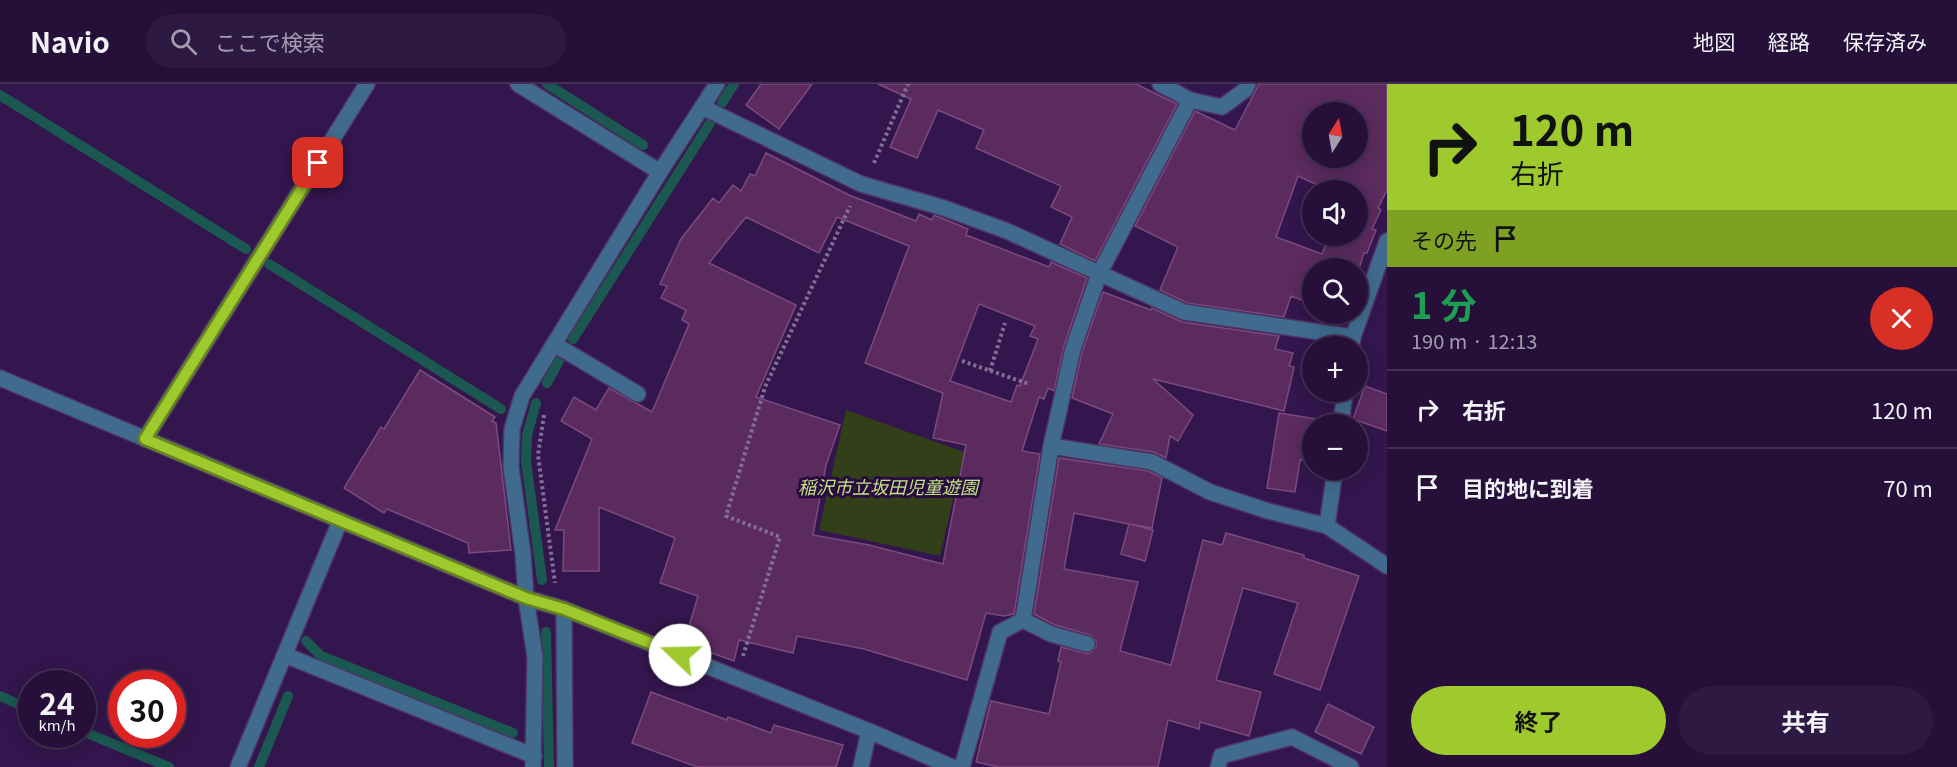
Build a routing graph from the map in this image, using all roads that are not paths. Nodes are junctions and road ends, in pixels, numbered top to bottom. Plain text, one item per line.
1 (367, 84) edge
2 (518, 84) edge
3 (717, 84) edge
4 (1160, 84) edge
5 (1248, 84) edge
6 (1190, 100) junction
7 (702, 107) junction
8 (660, 172) junction
9 (1387, 242) edge
10 (1100, 274) junction
11 (1318, 336) edge
12 (1354, 336) edge
13 (554, 344) junction
14 (0, 378) edge
15 (638, 394) dead end
16 (145, 439) junction
17 (1051, 446) junction
18 (1334, 480) edge
19 (340, 521) junction
20 (1327, 526) junction
21 (1387, 566) edge
22 (526, 598) junction
23 (561, 608) junction
24 (1023, 620) junction
25 (1087, 644) dead end
26 (285, 655) junction
27 (869, 731) junction
28 (534, 761) edge
29 (238, 767) edge
30 (565, 767) edge
31 (861, 767) edge
32 (952, 767) edge
33 (962, 767) edge
34 (1218, 767) edge
35 (1351, 767) edge

1 - 16 street
2 - 8 street
3 - 7 street
4 - 6 street
5 - 6 street
6 - 10 street
7 - 8 street
7 - 10 street
8 - 13 street
9 - 12 street
10 - 11 street
10 - 17 street
13 - 15 street
13 - 22 street
14 - 16 street
16 - 19 street
17 - 20 street
17 - 24 street
18 - 20 street
19 - 22 street
19 - 26 street
20 - 21 street
22 - 23 street
22 - 28 street
23 - 27 street
23 - 30 street
24 - 25 street
24 - 33 street
26 - 28 street
26 - 29 street
27 - 31 street
27 - 32 street
34 - 35 street

